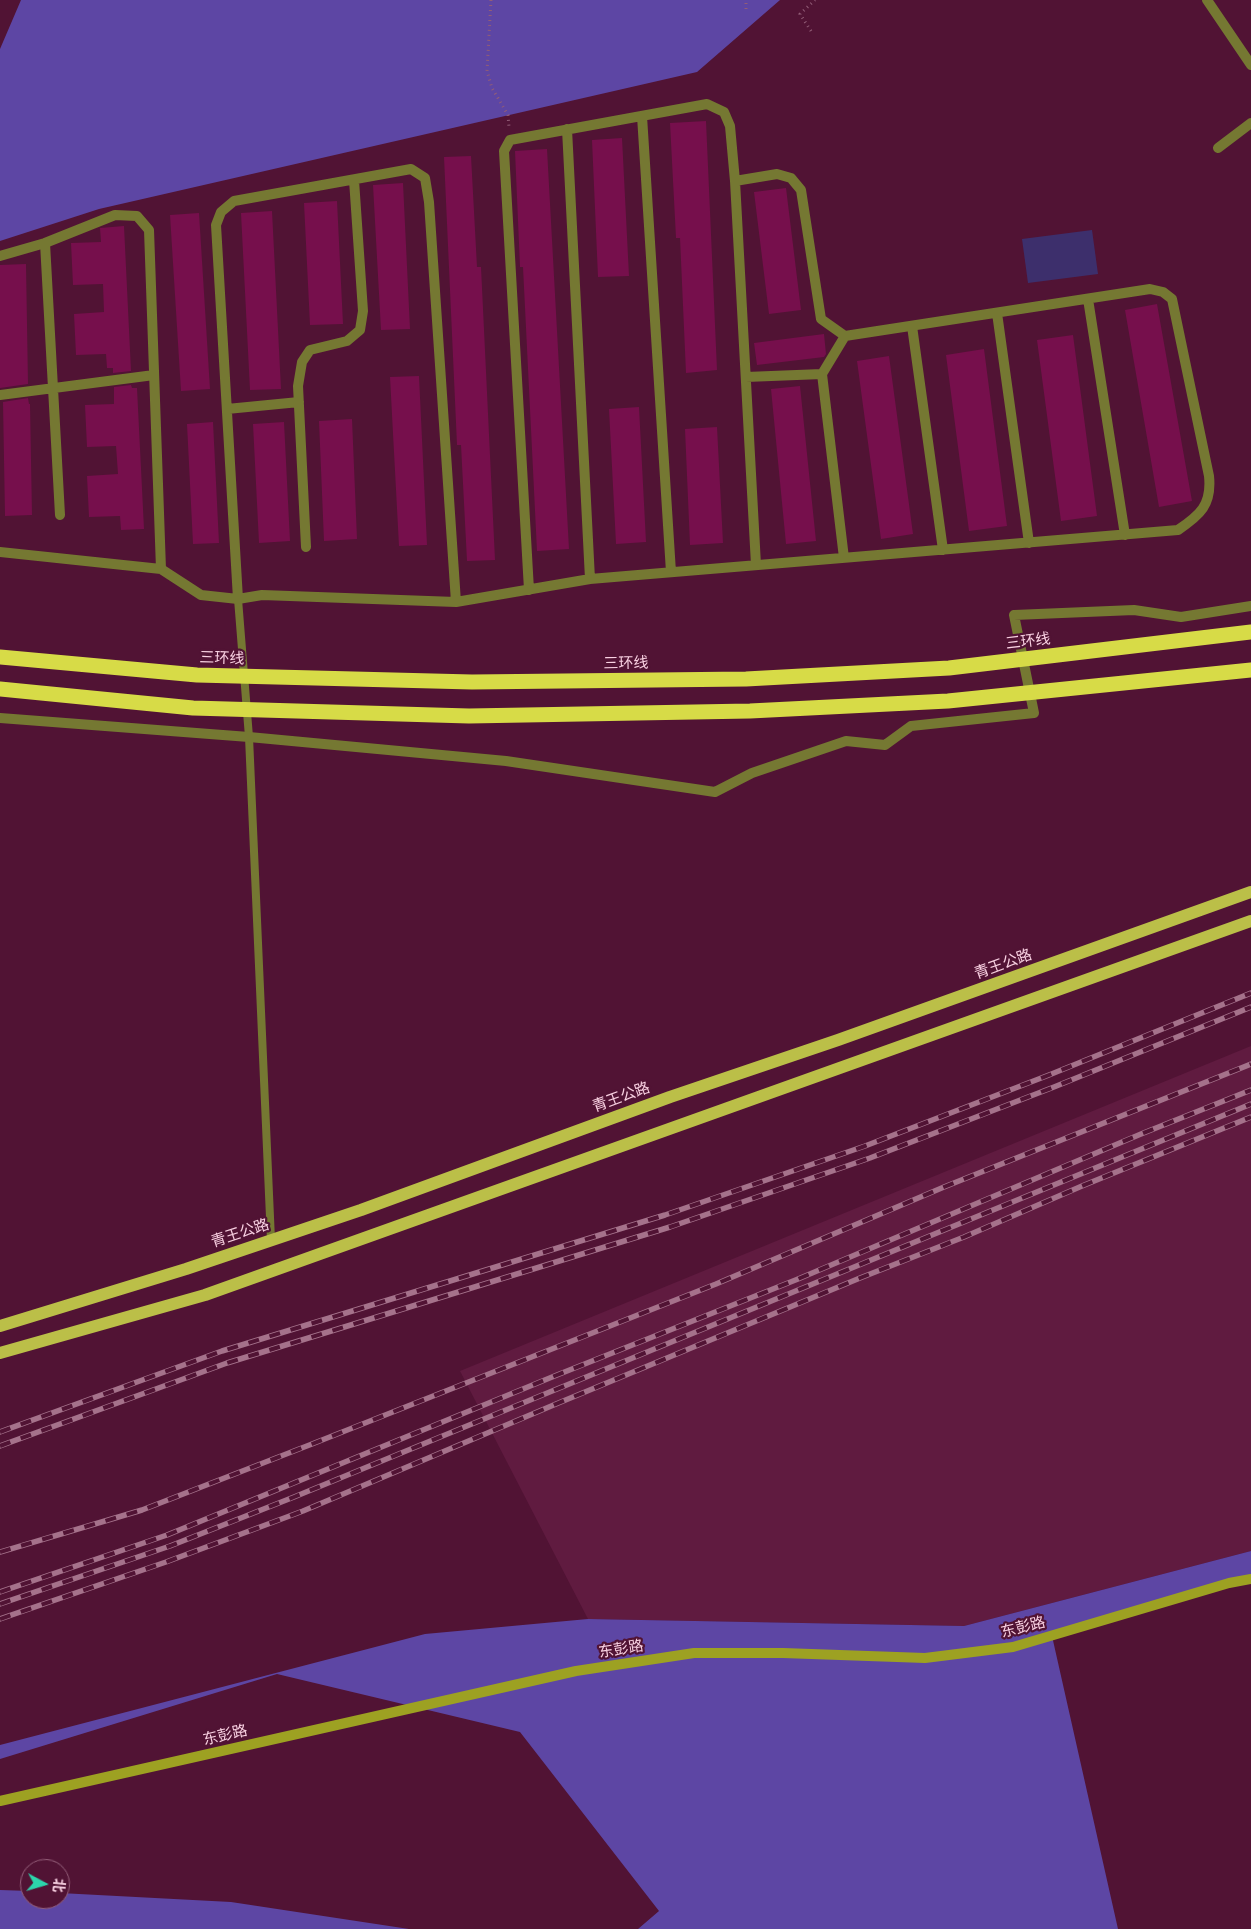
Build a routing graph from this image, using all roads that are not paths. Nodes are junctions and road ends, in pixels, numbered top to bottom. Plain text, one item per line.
1 (1207, 0) edge
2 (1251, 65) edge
3 (642, 116) junction
4 (1251, 122) edge
5 (568, 130) junction
6 (1218, 148) dead end
7 (354, 180) junction
8 (735, 180) junction
9 (45, 243) junction
10 (0, 256) edge
11 (1088, 299) junction
12 (997, 313) junction
13 (912, 326) junction
14 (845, 336) junction
15 (822, 374) junction
16 (154, 375) junction
17 (746, 377) junction
18 (53, 388) junction
19 (0, 395) edge
20 (299, 402) junction
21 (227, 409) junction
22 (60, 515) dead end
23 (1125, 535) junction
24 (1029, 543) junction
25 (306, 547) dead end
26 (943, 550) junction
27 (0, 552) edge
28 (844, 558) junction
29 (756, 565) junction
30 (160, 569) junction
31 (671, 572) junction
32 (590, 578) junction
33 (529, 590) junction
34 (238, 599) junction
35 (456, 602) junction
36 (1251, 606) edge
37 (1251, 632) edge
38 (0, 657) edge
39 (1251, 670) edge
40 (0, 690) edge
41 (0, 718) edge
42 (249, 737) junction
43 (1251, 892) edge
44 (1251, 921) edge
45 (271, 1240) junction
46 (0, 1326) edge
47 (0, 1353) edge
48 (1251, 1579) edge
49 (0, 1801) edge

1 - 2 street
3 - 5 street
3 - 8 street
3 - 31 street
4 - 6 street
5 - 32 street
5 - 33 street
7 - 20 street
7 - 21 street
7 - 35 street
8 - 14 street
8 - 17 street
9 - 10 street
9 - 16 street
9 - 18 street
11 - 12 street
11 - 23 street
11 - 23 street
12 - 13 street
12 - 24 street
13 - 14 street
13 - 26 street
14 - 15 street
15 - 17 street
15 - 28 street
16 - 18 street
16 - 30 street
17 - 29 street
18 - 19 street
18 - 22 street
20 - 21 street
20 - 25 street
21 - 34 street
23 - 24 street
24 - 26 street
26 - 28 street
27 - 30 street
28 - 29 street
29 - 31 street
30 - 34 street
31 - 32 street
32 - 33 street
33 - 35 street
34 - 35 street
34 - 42 lane
36 - 42 street
37 - 38 highway, 三环线, bridge
39 - 40 highway, bridge
41 - 42 street
42 - 45 lane
43 - 45 main road, 青王公路
44 - 47 main road
45 - 46 main road, 青王公路
48 - 49 street, 东彭路

